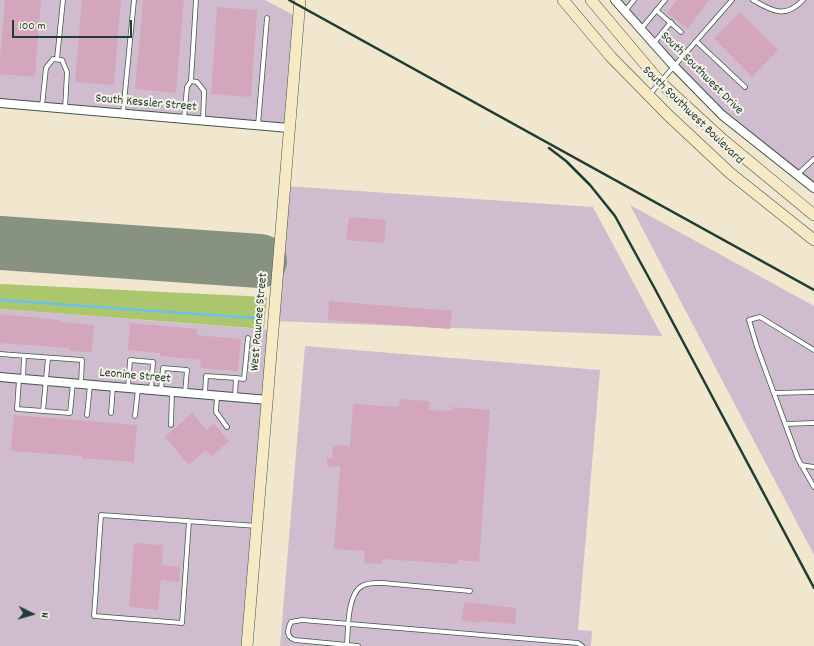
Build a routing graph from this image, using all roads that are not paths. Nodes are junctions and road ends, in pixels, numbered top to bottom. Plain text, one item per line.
1 (63, 0) edge
2 (134, 0) edge
3 (196, 0) edge
4 (300, 0) edge
5 (564, 0) edge
6 (591, 0) edge
7 (615, 0) edge
8 (634, 0) edge
9 (664, 0) edge
10 (732, 0) edge
11 (753, 0) edge
12 (803, 0) edge
13 (656, 10) junction
14 (625, 11) junction
15 (267, 18) dead end
16 (671, 22) junction
17 (641, 29) junction
18 (682, 32) dead end
19 (696, 41) junction
20 (654, 43) junction
21 (57, 60) junction
22 (674, 66) junction
23 (191, 81) junction
24 (660, 82) junction
25 (745, 87) dead end
26 (648, 95) junction
27 (0, 103) edge
28 (42, 107) junction
29 (65, 109) junction
30 (123, 114) junction
31 (184, 119) junction
32 (203, 121) junction
33 (258, 125) junction
34 (289, 128) junction
35 (814, 158) edge
36 (798, 174) junction
37 (814, 188) edge
38 (814, 215) edge
39 (814, 240) edge
40 (248, 338) dead end
41 (814, 350) edge
42 (0, 354) edge
43 (24, 356) junction
44 (48, 358) junction
45 (0, 377) edge
46 (236, 378) junction
47 (21, 379) junction
48 (46, 381) junction
49 (77, 384) junction
50 (90, 385) junction
51 (113, 387) junction
52 (128, 388) junction
53 (138, 389) junction
54 (151, 390) junction
55 (161, 391) junction
56 (172, 392) junction
57 (814, 392) edge
58 (185, 393) junction
59 (774, 393) junction
60 (205, 395) junction
61 (218, 396) junction
62 (235, 397) junction
63 (268, 400) junction
64 (43, 411) junction
65 (111, 413) dead end
66 (87, 415) dead end
67 (135, 416) dead end
68 (814, 423) edge
69 (785, 424) junction
70 (170, 425) dead end
71 (227, 426) dead end
72 (801, 465) junction
73 (814, 466) edge
74 (814, 487) edge
75 (189, 521) junction
76 (257, 526) junction
77 (470, 591) dead end
78 (349, 625) junction
79 (247, 646) edge
80 (347, 646) edge
81 (358, 646) edge
82 (582, 646) edge

1 - 21 lane
2 - 30 lane
3 - 23 lane
4 - 34 main road, West Pawnee Street
5 - 26 main road, South Southwest Boulevard
6 - 24 main road, South Southwest Boulevard
7 - 14 street, South Southwest Drive
8 - 14 lane
9 - 13 lane
10 - 19 lane
11 - 12 lane
13 - 16 lane
13 - 17 lane
14 - 17 street, South Southwest Drive
15 - 33 lane
16 - 18 lane
16 - 20 lane
17 - 20 street, South Southwest Drive
19 - 22 lane
19 - 25 lane
20 - 22 street, South Southwest Drive
21 - 28 lane
21 - 29 lane
22 - 24 lane
22 - 36 street, South Southwest Drive
23 - 31 lane
23 - 32 lane
24 - 26 lane
24 - 38 main road, South Southwest Boulevard
26 - 39 main road, South Southwest Boulevard
27 - 28 street, South Kessler Street
28 - 29 street, South Kessler Street
29 - 30 street, South Kessler Street
30 - 31 street, South Kessler Street
31 - 32 street, South Kessler Street
32 - 33 street, South Kessler Street
33 - 34 street, South Kessler Street
34 - 63 main road, West Pawnee Street
35 - 36 lane
36 - 37 street, South Southwest Drive
40 - 46 lane
41 - 59 lane
42 - 43 lane
43 - 44 lane
43 - 47 lane
44 - 48 lane
44 - 49 lane
45 - 47 street, Leonine Street
46 - 60 lane
46 - 62 lane
47 - 48 street, Leonine Street
47 - 64 lane
48 - 49 street, Leonine Street
48 - 64 lane
49 - 50 street, Leonine Street
49 - 64 lane
50 - 51 street, Leonine Street
50 - 66 lane
51 - 52 street, Leonine Street
51 - 65 lane
52 - 53 street, Leonine Street
52 - 54 lane
53 - 54 street, Leonine Street
53 - 67 lane
54 - 55 street, Leonine Street
55 - 56 street, Leonine Street
55 - 58 lane
56 - 58 street, Leonine Street
56 - 70 lane
57 - 59 lane
58 - 60 street, Leonine Street
59 - 69 lane
60 - 61 street, Leonine Street
61 - 62 street, Leonine Street
61 - 71 lane
62 - 63 street, Leonine Street
63 - 76 main road, West Pawnee Street
68 - 69 lane
69 - 72 lane
72 - 73 lane
72 - 74 lane
75 - 75 lane
75 - 76 lane
76 - 79 main road, West Pawnee Street
77 - 78 lane
78 - 80 lane
78 - 80 lane
78 - 82 lane
80 - 81 lane

